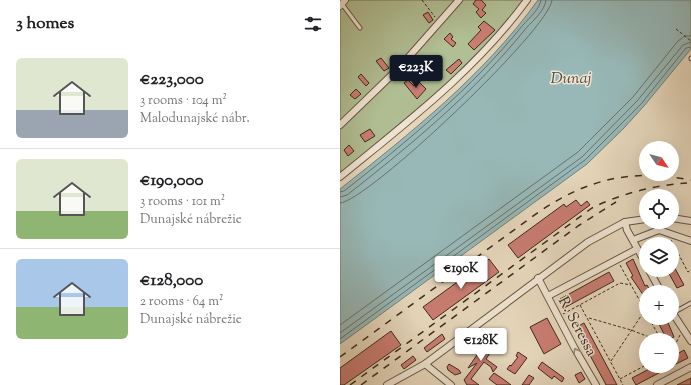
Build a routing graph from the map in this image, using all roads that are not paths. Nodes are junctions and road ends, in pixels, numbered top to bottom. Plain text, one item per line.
1 (459, 0) edge
2 (527, 0) edge
3 (342, 3) edge
4 (360, 28) dead end
5 (340, 125) edge
6 (340, 177) edge
7 (679, 219) edge
8 (639, 220) edge
9 (691, 221) edge
10 (625, 222) junction
11 (633, 240) junction
12 (691, 241) edge
13 (637, 249) junction
14 (639, 252) edge
15 (538, 278) junction
16 (548, 296) junction
17 (691, 303) edge
18 (679, 309) edge
19 (679, 323) edge
20 (691, 341) edge
21 (425, 364) junction
22 (691, 367) edge
23 (387, 385) edge
24 (451, 385) edge
25 (596, 385) edge
26 (657, 385) edge

1 - 5 street
2 - 6 street
3 - 4 lane
7 - 9 street
8 - 10 street
10 - 11 street
10 - 15 street
11 - 12 street
11 - 13 street
13 - 14 street
13 - 16 street
15 - 16 street, R. Seressa
15 - 21 street
25 -> 16 street, R. Seressa
17 - 18 lane
19 - 20 street
21 - 23 street
21 - 24 street
22 - 26 street

